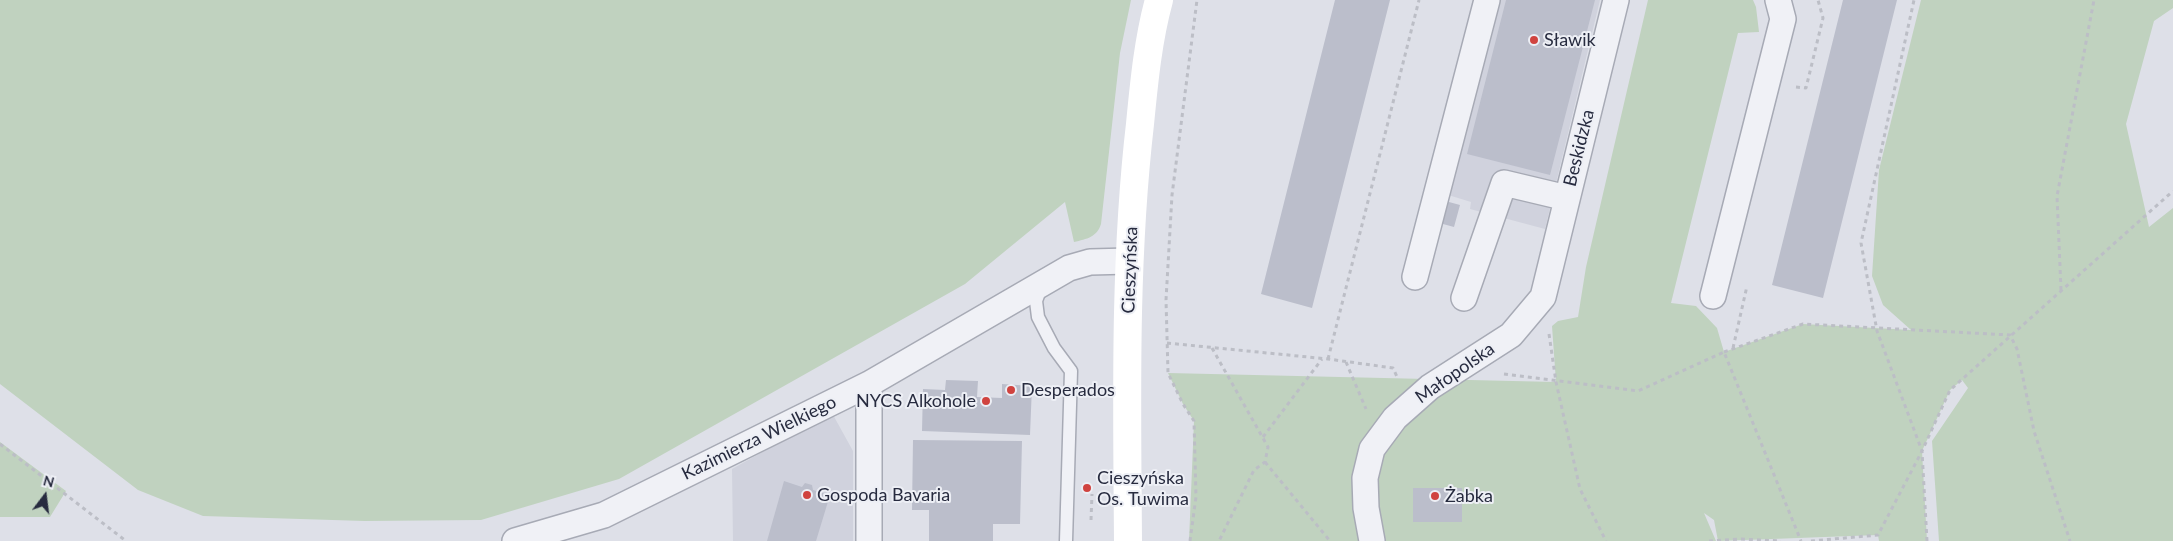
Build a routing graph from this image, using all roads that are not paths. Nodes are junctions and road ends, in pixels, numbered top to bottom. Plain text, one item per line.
1 (1159, 0) edge
2 (1487, 0) edge
3 (1616, 0) edge
4 (1778, 0) edge
5 (1567, 198) junction
6 (1129, 261) junction
7 (1415, 277) dead end
8 (1044, 281) junction
9 (1713, 296) dead end
10 (1542, 297) joint
11 (1464, 298) dead end
12 (869, 384) junction
13 (515, 541) edge
14 (869, 541) edge
15 (1066, 541) edge
16 (1128, 541) edge
17 (1372, 541) edge

1 - 6 main road, Cieszyńska
2 - 7 street
3 - 5 street, Beskidzka
4 - 9 street
5 - 10 street, Beskidzka
5 - 11 street
6 - 8 street, Kazimierza Wielkiego
6 - 16 main road, Cieszyńska
8 - 12 street, Kazimierza Wielkiego
8 - 15 lane
10 - 17 street, Małopolska
12 - 13 street, Kazimierza Wielkiego
12 - 14 street

